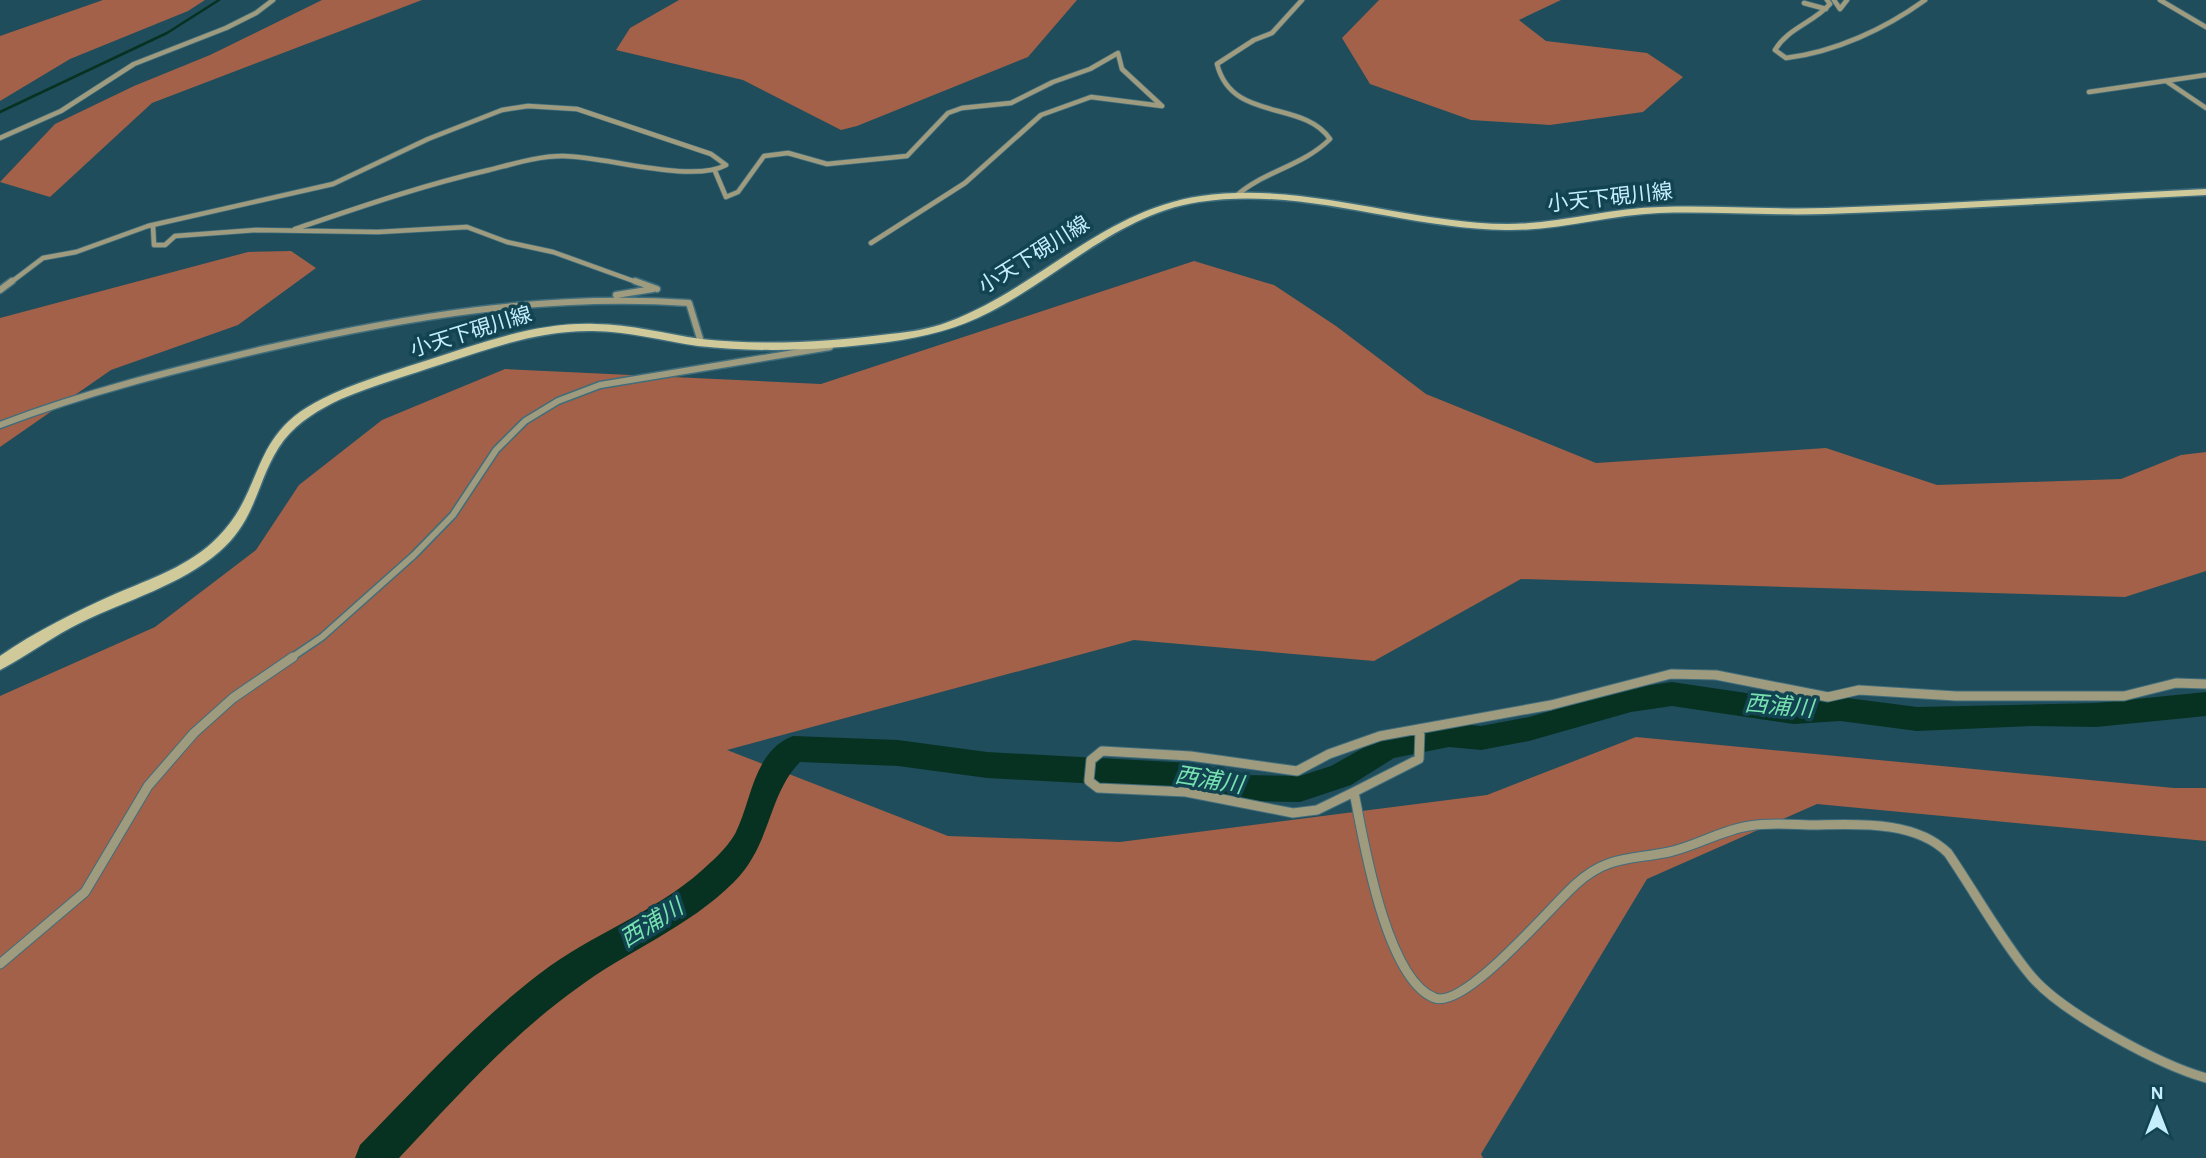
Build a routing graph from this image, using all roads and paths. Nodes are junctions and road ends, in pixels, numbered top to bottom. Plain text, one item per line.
1 (273, 0) edge
2 (1302, 0) edge
3 (1826, 0) edge
4 (1833, 0) edge
5 (1847, 0) edge
6 (1925, 0) edge
7 (2160, 0) edge
8 (1804, 3) dead end
9 (1826, 9) junction
10 (2206, 27) edge
11 (2206, 75) edge
12 (2166, 81) junction
13 (2089, 92) dead end
14 (2206, 108) edge
15 (0, 138) edge
16 (715, 171) junction
17 (2206, 192) edge
18 (1236, 196) junction
19 (153, 226) junction
20 (295, 229) junction
21 (871, 243) dead end
22 (0, 290) edge
23 (601, 298) junction
24 (883, 339) junction
25 (701, 342) junction
26 (0, 425) edge
27 (0, 664) edge
28 (2206, 684) edge
29 (1420, 729) junction
30 (1354, 792) junction
31 (0, 964) edge
32 (2206, 1078) edge

1 - 15 street
2 - 18 street
3 - 9 street
4 - 5 street
6 - 9 street
7 - 10 street
8 - 9 street
11 - 12 street
12 - 13 street
12 - 14 street
16 - 19 street
16 - 20 street
16 - 21 street
17 - 18 main road, 小天下硯川線
18 - 24 main road, 小天下硯川線
19 - 20 street
19 - 22 street
20 - 23 street
23 - 25 street
23 - 26 street
24 - 25 main road, 小天下硯川線
24 - 31 street
25 - 27 main road, 小天下硯川線
28 - 29 street
29 - 30 street
29 - 30 street
30 - 32 street

